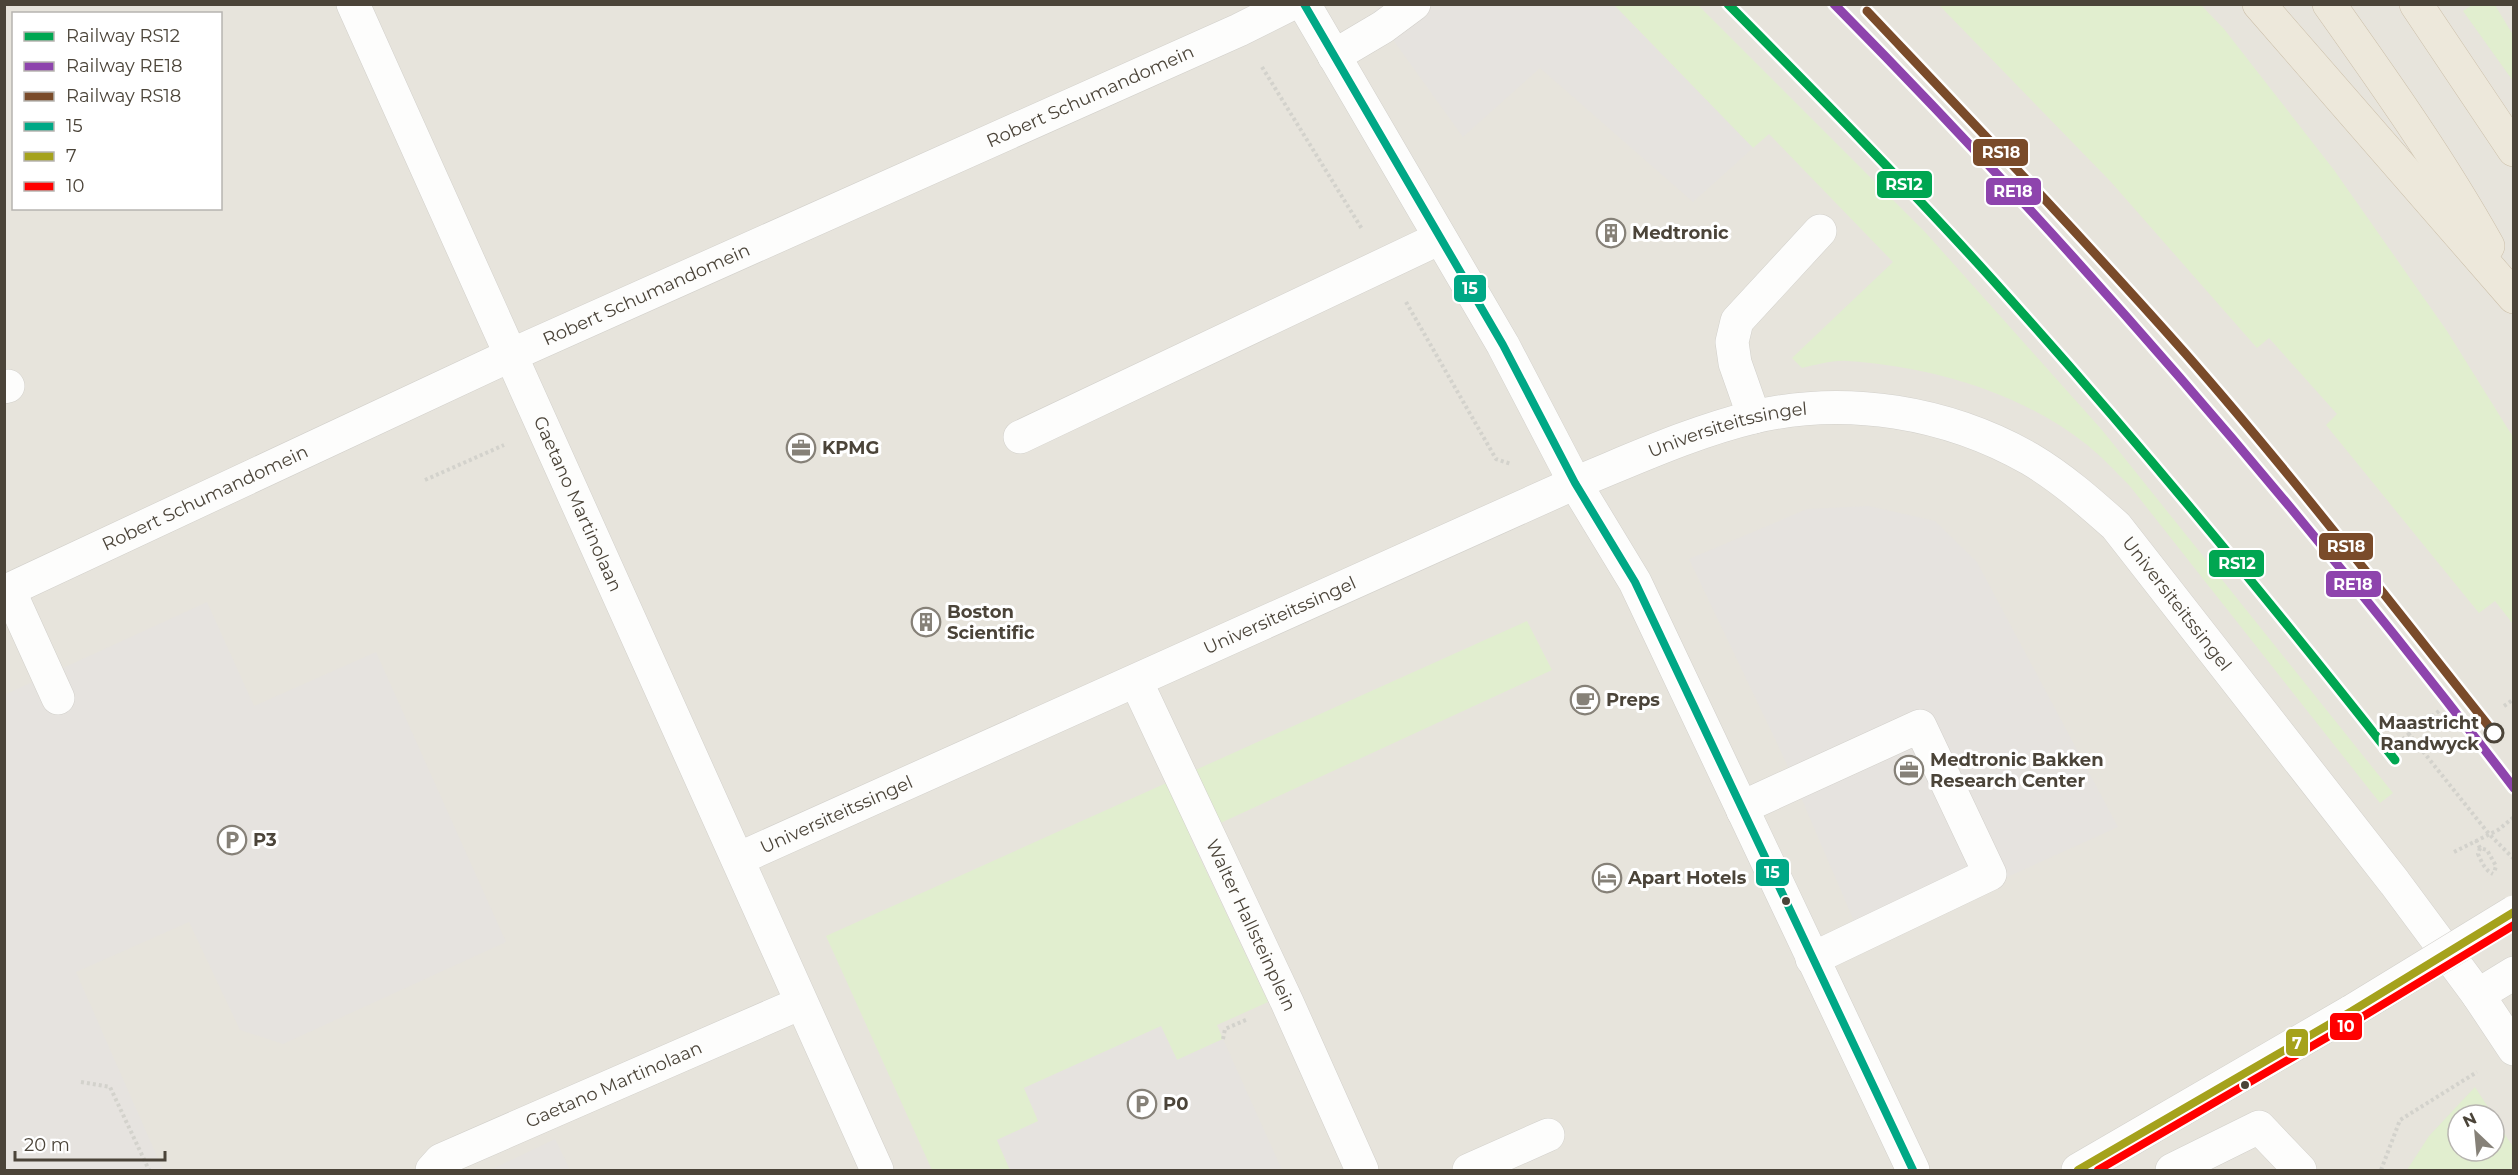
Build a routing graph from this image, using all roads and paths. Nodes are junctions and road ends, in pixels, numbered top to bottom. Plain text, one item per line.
1 (353, 4) edge
2 (1291, 4) edge
3 (1304, 4) edge
4 (1414, 4) edge
5 (2259, 4) edge
6 (2329, 4) edge
7 (2416, 4) edge
8 (1334, 56) junction
9 (2514, 150) edge
10 (1820, 231) dead end
11 (1440, 238) junction
12 (2514, 290) edge
13 (2514, 297) edge
14 (511, 355) junction
15 (1754, 417) junction
16 (544, 427) junction
17 (1020, 437) dead end
18 (425, 480) dead end
19 (1575, 483) junction
20 (7, 591) edge
21 (1136, 681) junction
22 (58, 698) dead end
23 (2514, 699) edge
24 (2504, 706) dead end
25 (2439, 711) dead end
26 (2409, 734) junction
27 (2398, 743) dead end
28 (1743, 811) junction
29 (2514, 817) edge
30 (2489, 834) junction
31 (2476, 840) junction
32 (2480, 848) junction
33 (738, 859) junction
34 (2514, 859) edge
35 (2496, 866) dead end
36 (2494, 874) dead end
37 (2514, 912) edge
38 (1812, 959) junction
39 (2514, 973) edge
40 (2478, 995) junction
41 (801, 1003) junction
42 (2507, 1040) edge
43 (81, 1082) dead end
44 (1548, 1135) dead end
45 (149, 1170) edge
46 (432, 1170) edge
47 (877, 1170) edge
48 (1362, 1170) edge
49 (1469, 1170) edge
50 (1913, 1170) edge
51 (2078, 1170) edge
52 (2172, 1170) edge
53 (2300, 1170) edge
54 (2381, 1170) edge

1 - 14 street, Gaetano Martinolaan
2 - 14 street, Robert Schumandomein
3 - 8 street
4 - 8 street
5 - 13 highway
6 - 12 highway
7 - 9 highway
8 - 11 street
10 - 15 street
11 - 17 street
11 - 19 street
14 - 16 street, Gaetano Martinolaan
14 - 20 street, Robert Schumandomein
15 - 19 street, Universiteitssingel
15 - 40 street, Universiteitssingel
16 - 18 path
16 - 33 street, Gaetano Martinolaan
19 - 21 street, Universiteitssingel
19 - 28 street
20 - 22 street
21 - 33 street, Universiteitssingel
21 - 48 street, Walter Hallsteinplein
23 - 24 path
25 - 26 path
26 - 27 path
26 - 30 path
28 - 38 street
28 - 38 street
29 - 31 path
30 - 31 path
30 - 34 path
31 - 32 path
32 - 35 path
32 - 36 path
33 - 41 street, Gaetano Martinolaan
37 - 51 street, bridge
38 - 50 street
39 - 40 street
40 - 42 street, Universiteitssingel
41 - 46 street, Gaetano Martinolaan
41 - 47 street, Gaetano Martinolaan
42 - 54 path
43 - 45 path
44 - 49 street
52 - 53 street

